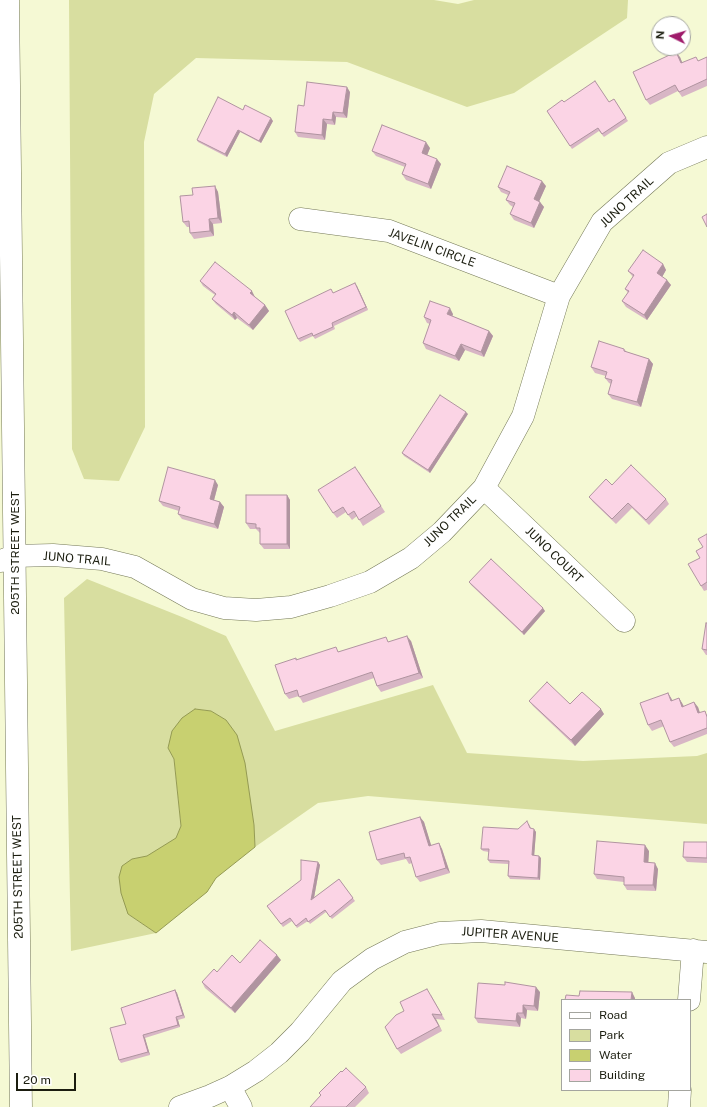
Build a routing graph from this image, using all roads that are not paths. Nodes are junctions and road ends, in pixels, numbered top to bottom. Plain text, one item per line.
1 (8, 0) edge
2 (707, 147) edge
3 (4, 154) edge
4 (300, 219) dead end
5 (559, 296) junction
6 (484, 488) junction
7 (7, 559) edge
8 (624, 621) dead end
9 (700, 951) edge
10 (689, 999) edge
11 (230, 1087) junction
12 (680, 1091) edge
13 (21, 1107) edge
14 (180, 1107) edge
15 (241, 1107) edge
16 (679, 1107) edge

1 - 3 street, 205TH STREET WEST
2 - 5 street, JUNO TRAIL
3 - 7 street, 205TH STREET WEST
4 - 5 street, JAVELIN CIRCLE
5 - 6 street, JUNO TRAIL
6 - 7 street, JUNO TRAIL
6 - 8 street, JUNO COURT
7 - 13 street, 205TH STREET WEST
9 - 10 street
9 - 11 street, JUPITER AVENUE
11 - 14 street, JUPITER AVENUE
11 - 15 street
12 - 16 street

